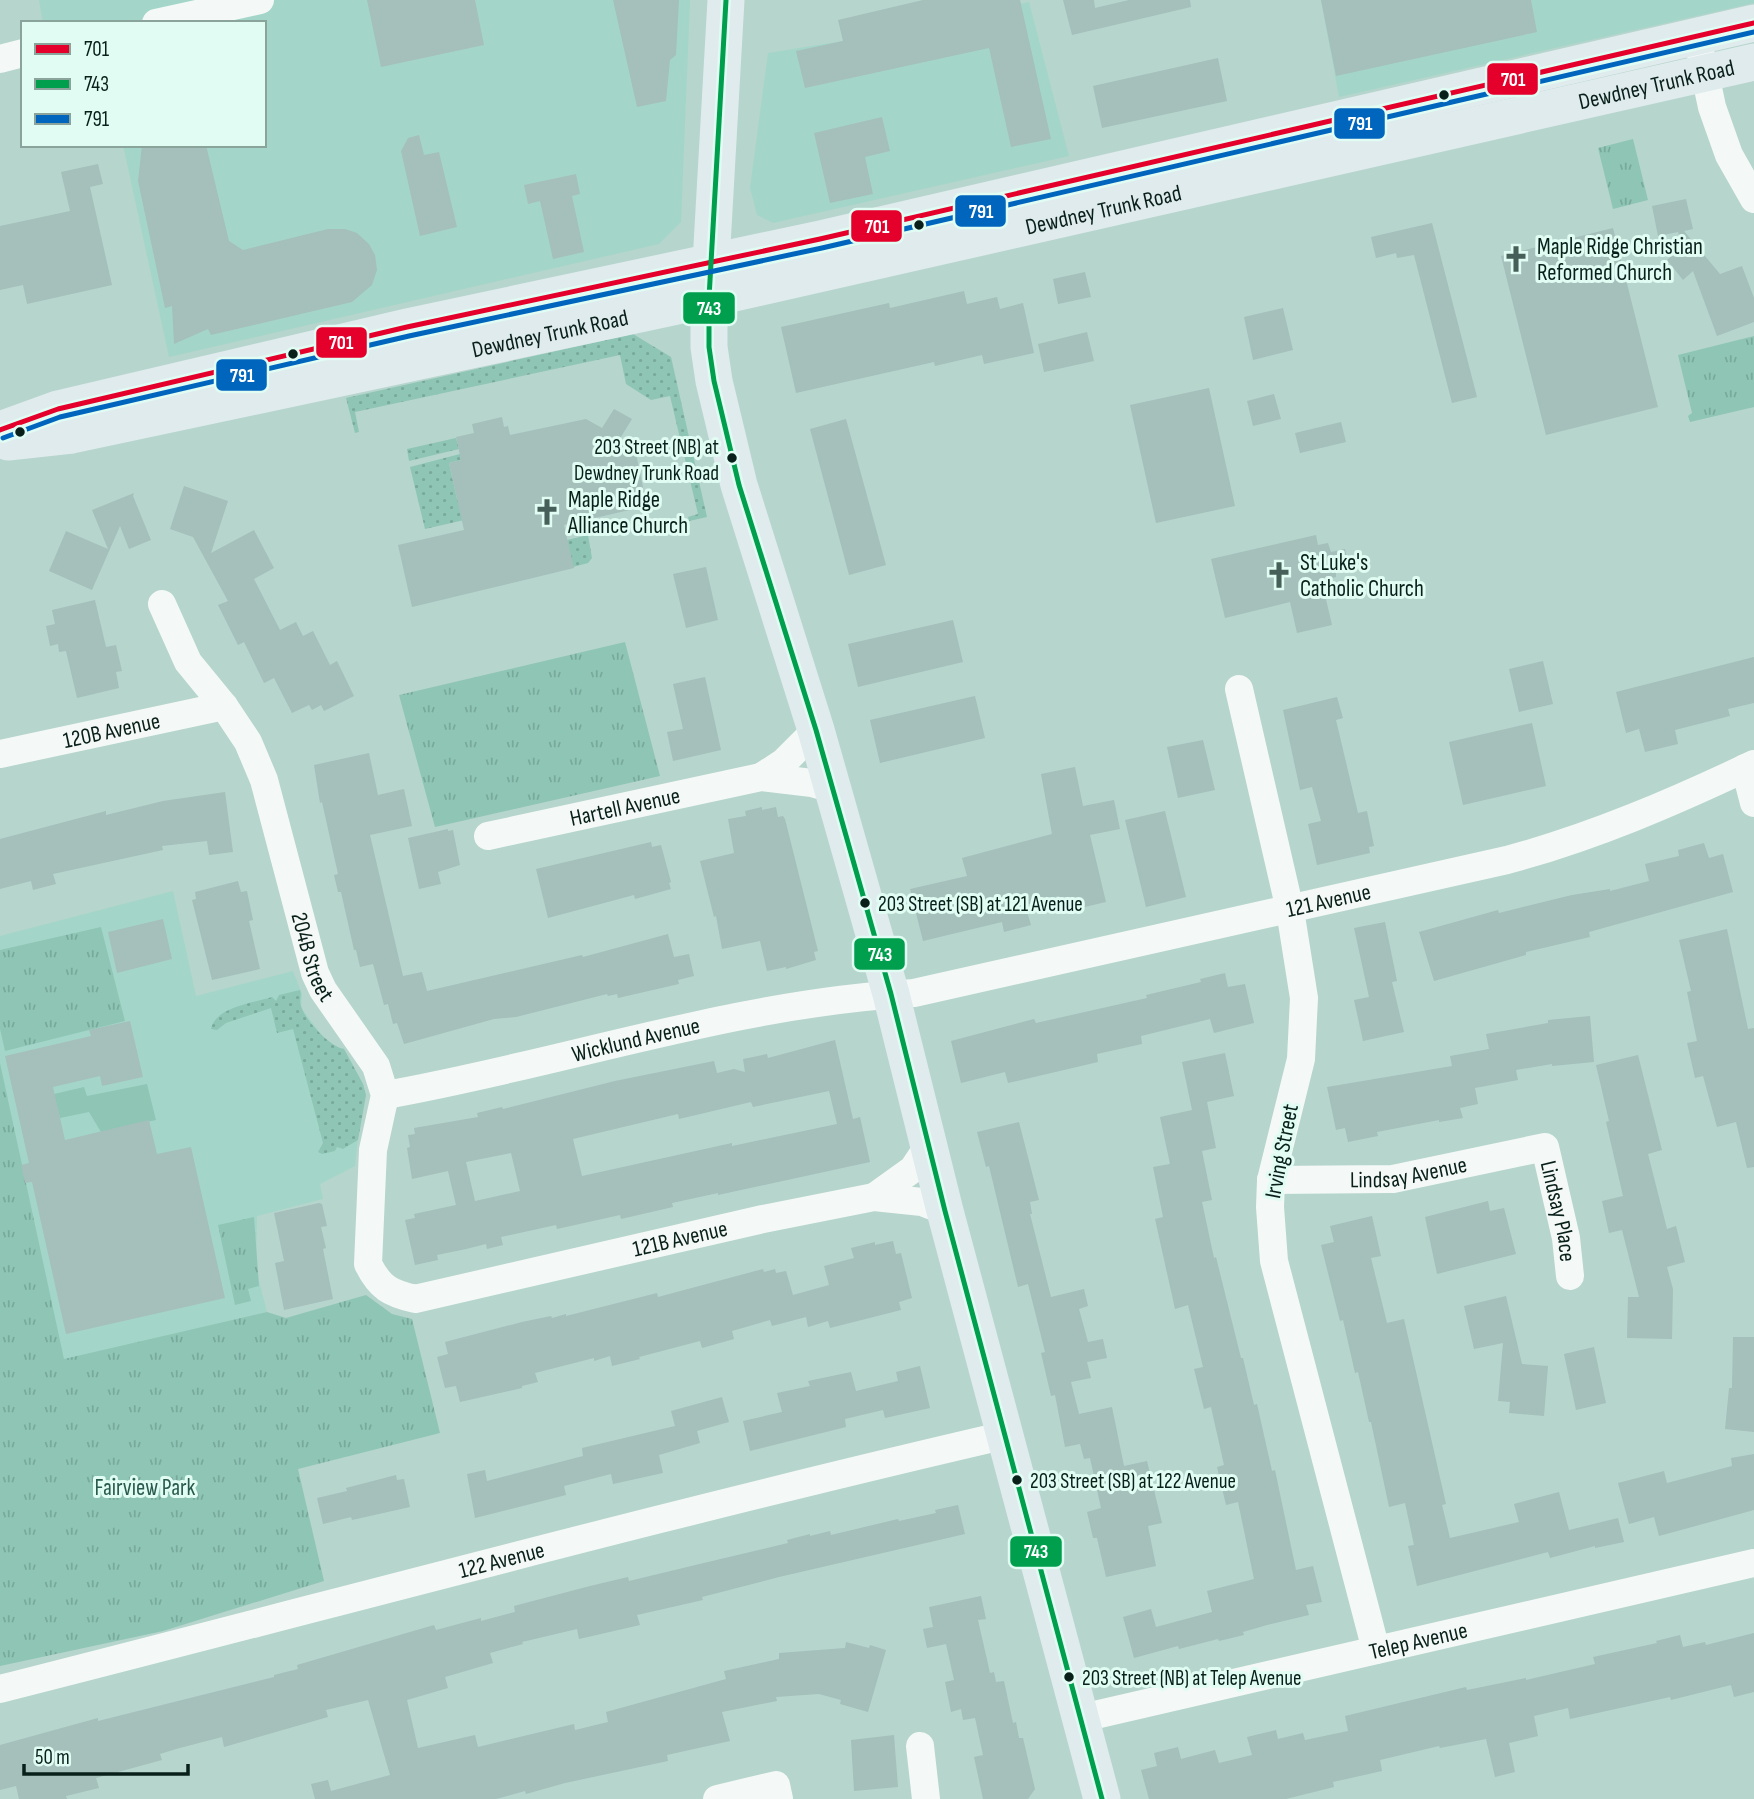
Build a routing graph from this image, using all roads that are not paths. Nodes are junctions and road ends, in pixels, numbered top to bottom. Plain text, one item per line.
1 (260, 0) edge
2 (726, 0) edge
3 (165, 21) edge
4 (1754, 23) edge
5 (1696, 36) junction
6 (21, 54) edge
7 (0, 59) edge
8 (1754, 61) edge
9 (1704, 72) junction
10 (1754, 199) edge
11 (710, 281) junction
12 (0, 430) edge
13 (0, 443) edge
14 (162, 604) dead end
15 (1239, 689) dead end
16 (224, 706) junction
17 (817, 730) junction
18 (0, 754) edge
19 (1750, 766) edge
20 (761, 777) junction
21 (833, 789) junction
22 (1754, 803) edge
23 (488, 836) dead end
24 (1290, 911) junction
25 (891, 994) junction
26 (384, 1095) junction
27 (929, 1145) junction
28 (1545, 1147) joint
29 (1271, 1180) junction
30 (874, 1197) junction
31 (946, 1211) junction
32 (1570, 1276) dead end
33 (415, 1299) joint
34 (1006, 1435) junction
35 (1754, 1563) edge
36 (1376, 1650) junction
37 (0, 1689) edge
38 (1083, 1718) junction
39 (920, 1746) dead end
40 (778, 1792) edge
41 (717, 1799) edge
42 (926, 1799) edge
43 (1102, 1799) edge

1 - 3 street
2 - 11 main road
4 - 5 main road, Dewdney Trunk Road
5 - 9 street
5 - 11 main road, Dewdney Trunk Road
6 - 7 street
8 - 9 main road, Dewdney Trunk Road
9 - 10 street
9 - 11 main road, Dewdney Trunk Road
11 - 12 main road, Dewdney Trunk Road
11 - 13 main road, Dewdney Trunk Road
11 - 17 main road
14 - 16 street, 204B Street
15 - 24 street, Irving Street
16 - 18 street, 120B Avenue
16 - 26 street, 204B Street
17 - 20 street, Hartell Avenue
17 - 21 main road
19 - 22 street
19 - 24 street, 121 Avenue
20 - 21 street, Hartell Avenue
20 - 23 street, Hartell Avenue
21 - 25 main road
24 - 25 street, 121 Avenue
24 - 29 street, Irving Street
25 - 26 street, Wicklund Avenue
25 - 27 main road
26 - 33 street, 204B Street
27 - 30 street
27 - 31 main road
28 - 29 street, Lindsay Avenue
28 - 32 street, Lindsay Place
29 - 36 street, Irving Street
30 - 31 street, 121B Avenue
30 - 33 street, 121B Avenue
31 - 34 main road
34 - 37 street, 122 Avenue
34 - 38 main road
35 - 36 street, Telep Avenue
36 - 38 street, Telep Avenue
38 - 43 main road
39 - 42 street
40 - 41 street

